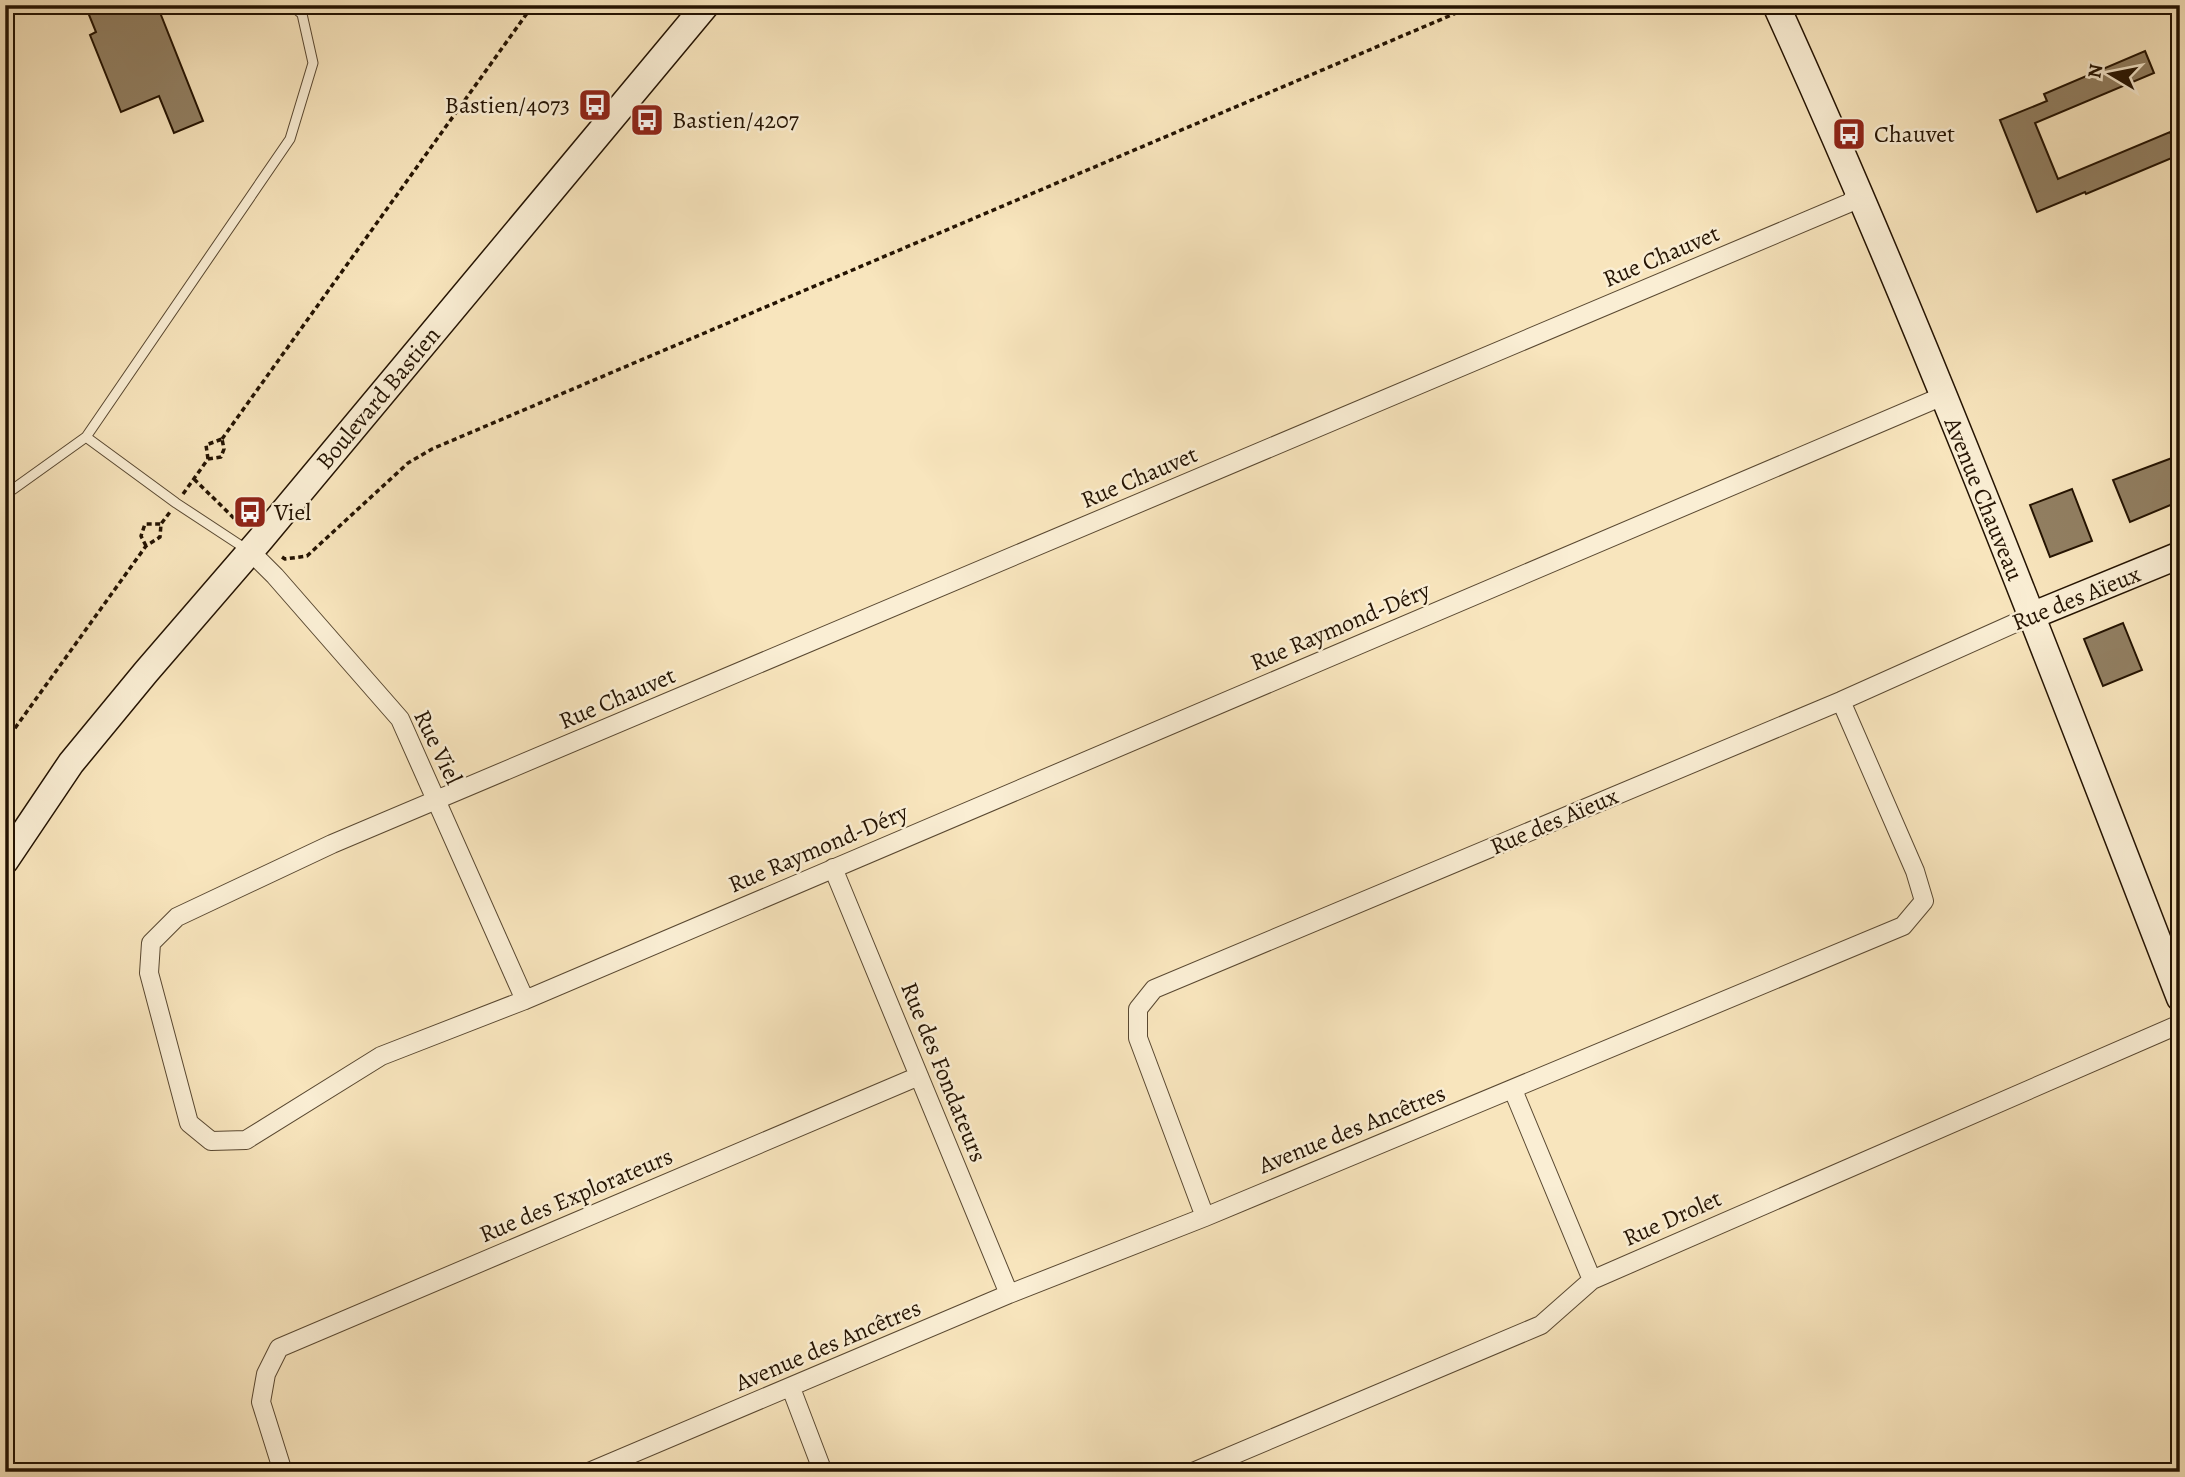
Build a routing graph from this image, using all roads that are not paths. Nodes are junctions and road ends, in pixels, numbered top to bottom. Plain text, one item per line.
1 (291, 5) edge
2 (706, 5) edge
3 (1776, 5) edge
4 (1858, 194) junction
5 (1943, 397) junction
6 (86, 437) junction
7 (5, 495) edge
8 (255, 546) junction
9 (2180, 555) edge
10 (2031, 616) junction
11 (1842, 701) junction
12 (436, 801) junction
13 (5, 861) edge
14 (833, 868) junction
15 (2180, 998) edge
16 (525, 1000) junction
17 (2180, 1024) edge
18 (919, 1076) junction
19 (1513, 1090) junction
20 (1205, 1217) junction
21 (1592, 1280) junction
22 (1009, 1294) junction
23 (791, 1388) junction
24 (283, 1472) edge
25 (589, 1472) edge
26 (823, 1472) edge
27 (1194, 1472) edge

1 - 6 lane
2 - 8 main road, Boulevard Bastien
3 - 4 main road, Avenue Chauveau
4 - 5 main road, Avenue Chauveau
4 - 12 street, Rue Chauvet
5 - 10 main road, Avenue Chauveau
5 - 14 street, Rue Raymond-Déry
6 - 7 lane
6 - 8 lane
8 - 12 street, Rue Viel
8 - 13 main road, Boulevard Bastien
9 - 10 main road, Rue des Aïeux
10 - 11 street, Rue des Aïeux
10 - 15 main road, Avenue Chauveau
11 - 19 street, Avenue des Ancêtres
11 - 20 street, Rue des Aïeux
12 - 16 street, Rue Viel
12 - 16 street, Rue Raymond-Déry
14 - 16 street, Rue Raymond-Déry
14 - 18 street, Rue des Fondateurs
17 - 21 street, Rue Drolet
18 - 22 street, Rue des Fondateurs
18 - 24 street, Rue des Explorateurs
19 - 20 street, Avenue des Ancêtres
19 - 21 street
20 - 22 street, Avenue des Ancêtres
21 - 27 street, Rue Drolet
22 - 23 street, Avenue des Ancêtres
23 - 25 street, Avenue des Ancêtres
23 - 26 street

